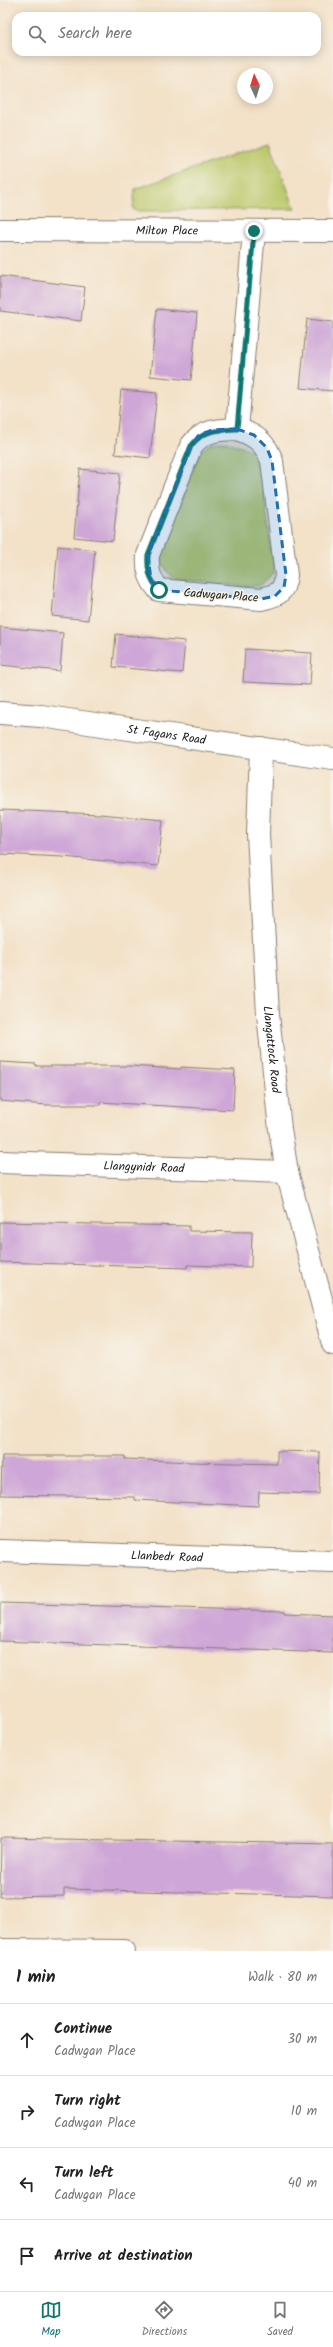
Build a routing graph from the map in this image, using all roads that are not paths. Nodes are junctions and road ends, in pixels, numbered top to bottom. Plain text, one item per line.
1 (0, 230) edge
2 (254, 231) junction
3 (333, 231) edge
4 (237, 429) junction
5 (0, 713) edge
6 (261, 748) junction
7 (333, 759) edge
8 (0, 1162) edge
9 (287, 1172) junction
10 (333, 1344) edge
11 (0, 1551) edge
12 (333, 1562) edge
13 (0, 1950) edge
14 (124, 1951) edge

1 - 2 street, Milton Place
2 - 3 street, Milton Place
2 - 4 street
4 - 4 street, Cadwgan Place
5 - 6 street, St Fagans Road
6 - 7 street, St Fagans Road
6 - 9 street, Llangattock Road
8 - 9 street, Llangynidr Road
9 - 10 street, Llangattock Road
11 - 12 street, Llanbedr Road
13 - 14 street

